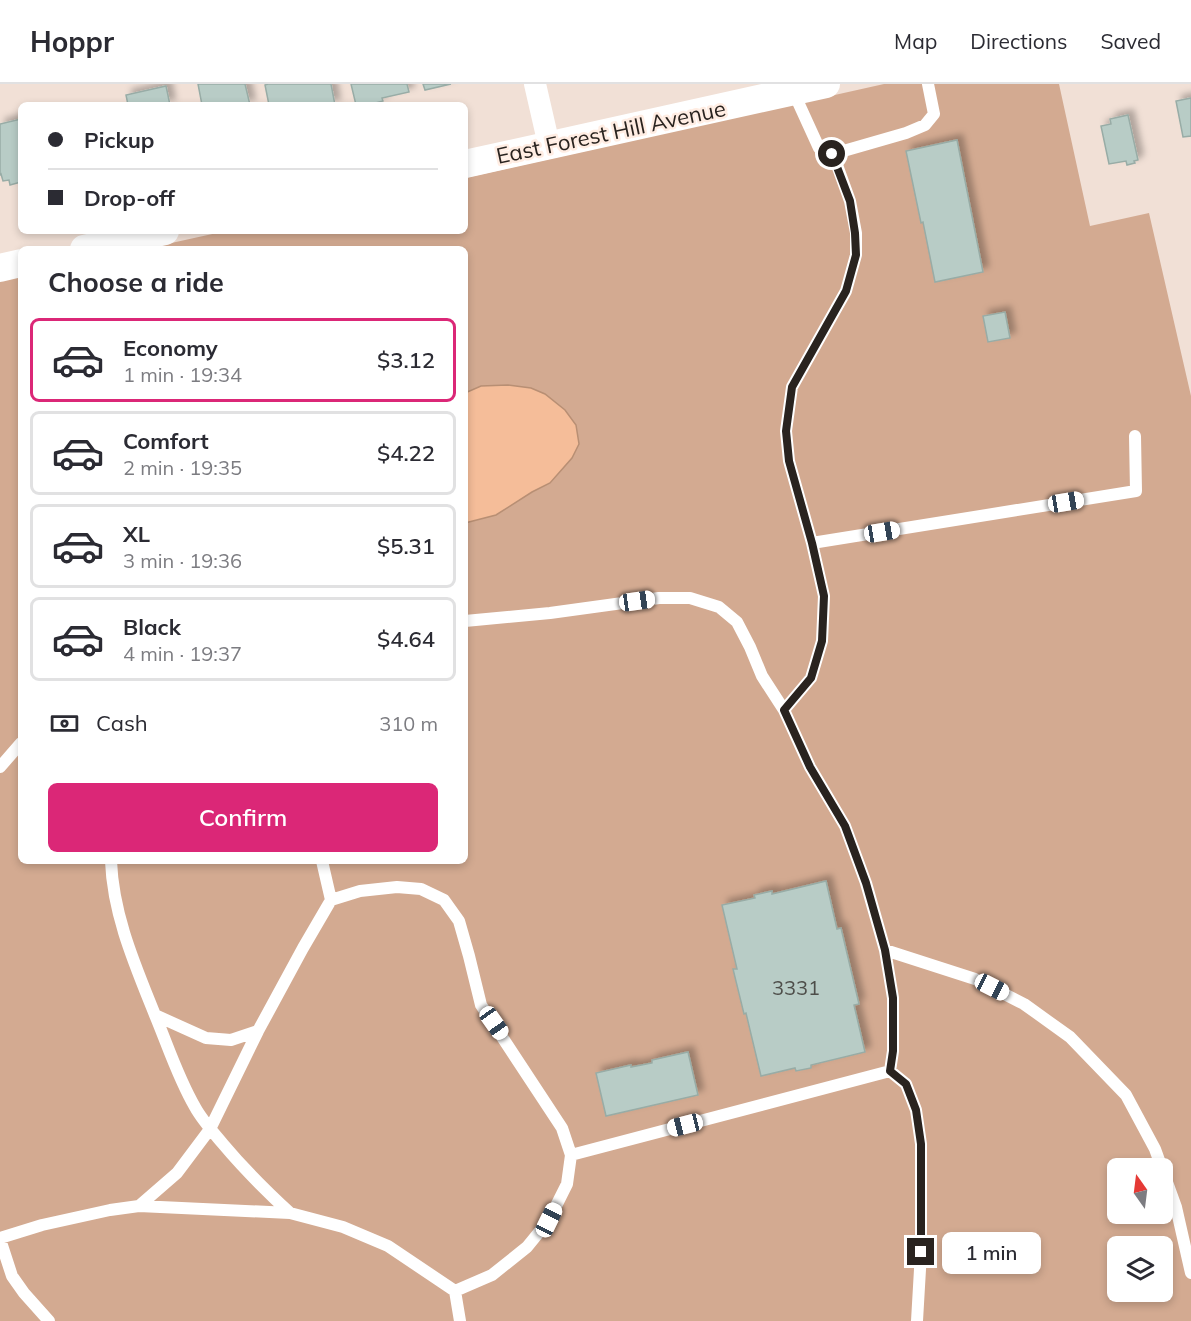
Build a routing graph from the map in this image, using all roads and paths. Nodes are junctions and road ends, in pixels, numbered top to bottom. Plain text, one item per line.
1 (535, 84) edge
2 (826, 84) edge
3 (928, 84) edge
4 (793, 92) junction
5 (549, 145) junction
6 (832, 154) junction
7 (468, 163) edge
8 (152, 234) edge
9 (98, 246) edge
10 (18, 264) edge
11 (0, 268) edge
12 (1135, 436) dead end
13 (812, 543) junction
14 (468, 621) edge
15 (784, 710) junction
16 (18, 747) edge
17 (0, 767) edge
18 (111, 864) edge
19 (323, 864) edge
20 (331, 900) junction
21 (885, 950) junction
22 (155, 1015) junction
23 (258, 1030) junction
24 (890, 1071) junction
25 (210, 1129) junction
26 (571, 1155) junction
27 (139, 1206) junction
28 (290, 1213) junction
29 (0, 1239) edge
30 (1191, 1273) edge
31 (455, 1291) junction
32 (49, 1321) edge
33 (460, 1321) edge
34 (917, 1321) edge

1 - 5 street
2 - 4 street, East Forest Hill Avenue
3 - 6 lane
4 - 5 street, East Forest Hill Avenue
4 - 6 lane
5 - 7 street, East Forest Hill Avenue
6 - 13 lane
8 - 9 street
10 - 11 street
12 - 13 lane
13 - 15 lane
14 - 15 lane
15 - 21 lane
16 - 17 lane
18 - 22 lane
19 - 20 lane
20 - 23 lane
20 - 26 lane
21 - 24 lane
21 - 30 lane
22 - 23 lane
22 - 25 lane
23 - 25 lane
24 - 26 lane
24 - 34 lane
25 - 27 lane
25 - 28 lane
26 - 31 lane
27 - 28 lane
27 - 29 lane
28 - 31 lane
29 - 32 lane
31 - 33 lane

